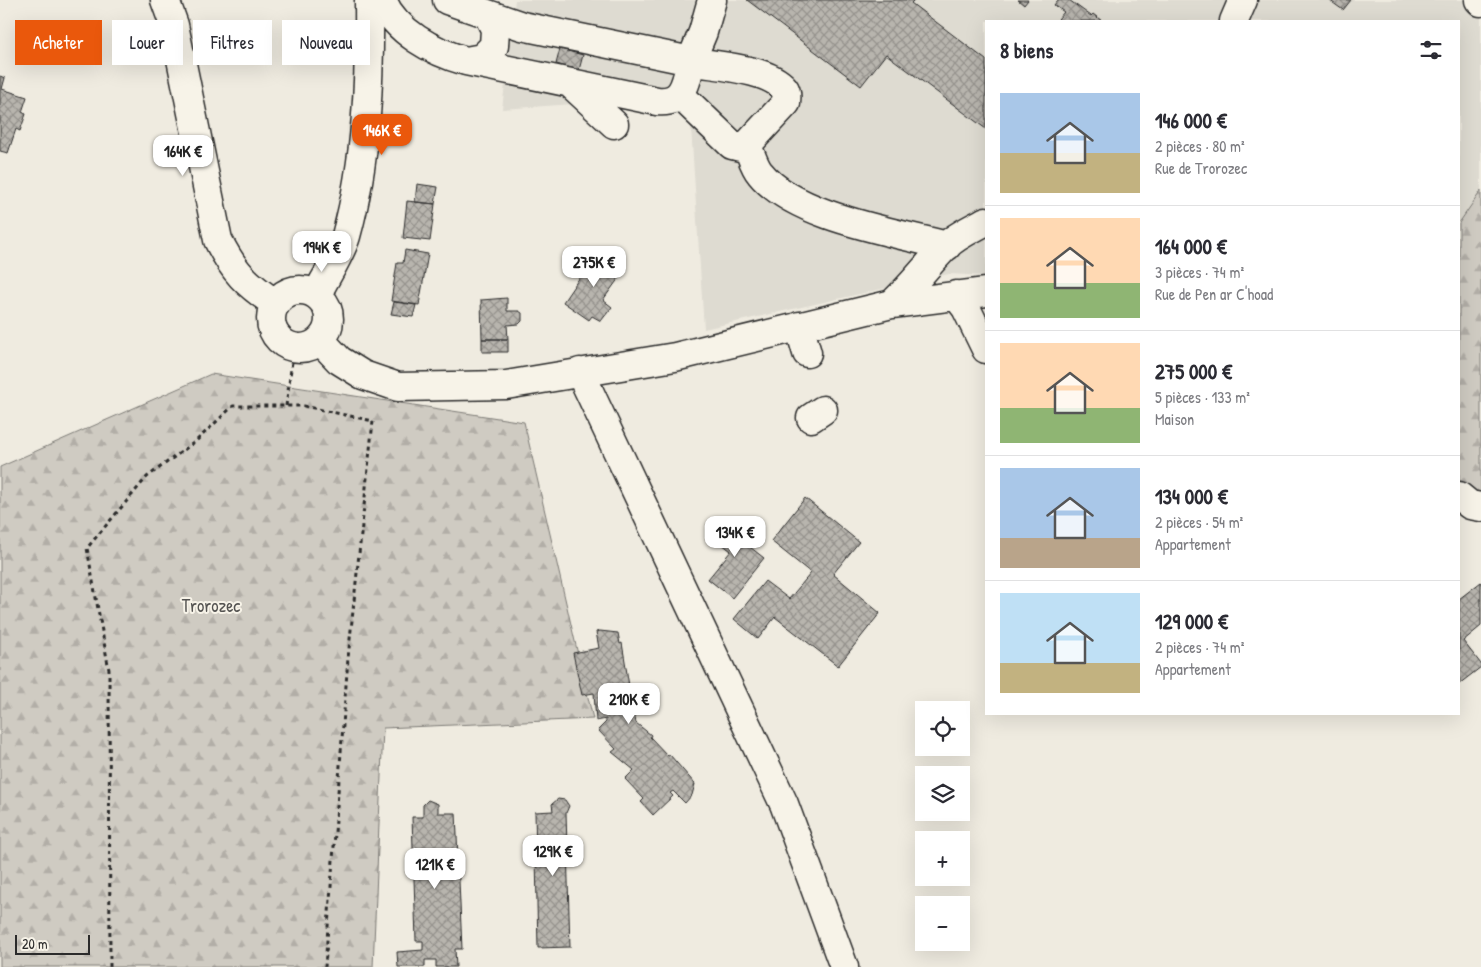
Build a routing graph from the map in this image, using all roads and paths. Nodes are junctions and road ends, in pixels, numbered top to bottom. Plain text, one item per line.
1 (165, 0) edge
2 (369, 0) edge
3 (382, 0) edge
4 (447, 0) edge
5 (712, 0) edge
6 (1243, 0) edge
7 (497, 11) edge
8 (1234, 20) edge
9 (466, 61) junction
10 (691, 61) junction
11 (571, 84) junction
12 (680, 95) junction
13 (614, 124) dead end
14 (747, 145) junction
15 (985, 223) edge
16 (947, 246) junction
17 (985, 292) edge
18 (317, 294) junction
19 (956, 296) junction
20 (276, 304) junction
21 (892, 304) junction
22 (799, 326) junction
23 (320, 340) junction
24 (294, 346) junction
25 (985, 347) edge
26 (807, 353) dead end
27 (580, 372) junction
28 (286, 406) junction
29 (1460, 497) edge
30 (1481, 507) edge
31 (110, 967) edge
32 (326, 967) edge
33 (844, 967) edge

1 - 20 street
2 - 18 street
3 - 9 street
4 - 7 street
5 - 10 street
6 - 8 street
7 - 9 street
7 - 10 street
9 - 11 street
10 - 12 street
10 - 14 street
11 - 12 street
11 - 13 street
12 - 14 street
14 - 16 street
15 - 16 street
16 - 21 street
17 - 19 street
18 - 20 street
18 - 23 street
19 - 21 street
19 - 25 street
20 - 24 street
21 - 22 street
22 - 26 street
22 - 27 street
23 - 24 street
23 - 27 street
24 - 28 path
27 - 33 street
28 - 31 path
28 - 32 path
29 - 30 street

